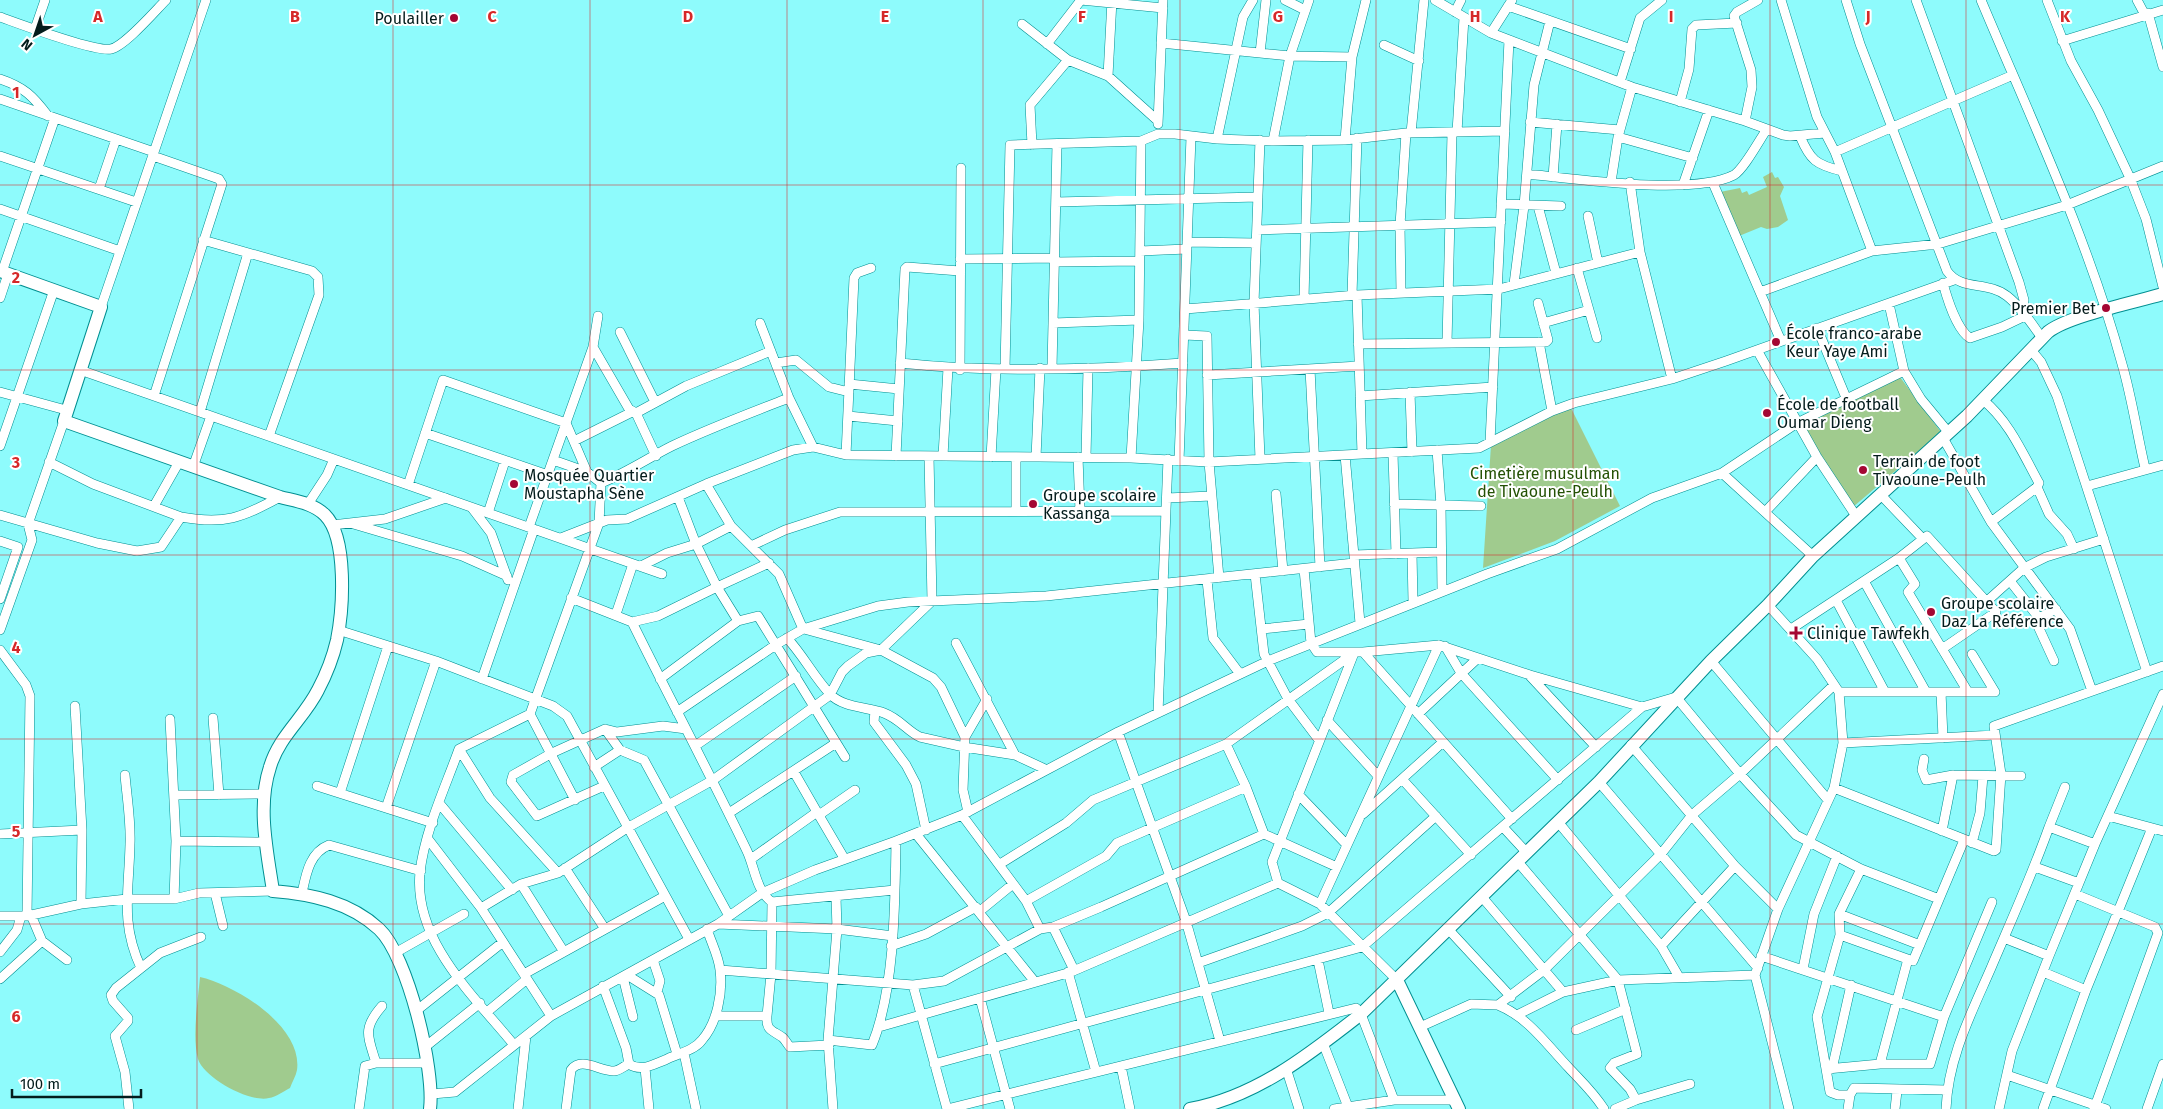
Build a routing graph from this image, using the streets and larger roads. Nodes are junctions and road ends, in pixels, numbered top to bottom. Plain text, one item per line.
1 (46, 0) edge
2 (166, 0) edge
3 (206, 0) edge
4 (1081, 0) edge
5 (1252, 0) edge
6 (1266, 0) edge
7 (1285, 0) edge
8 (1309, 0) edge
9 (1366, 0) edge
10 (1424, 0) edge
11 (1435, 0) edge
12 (1461, 0) edge
13 (1662, 0) edge
14 (1758, 0) edge
15 (1781, 0) edge
16 (1846, 0) edge
17 (1916, 0) edge
18 (1981, 0) edge
19 (2047, 0) edge
20 (2137, 0) edge
21 (1112, 2) edge
22 (1510, 3) edge
23 (1163, 4) edge
24 (1306, 10) junction
25 (2163, 10) edge
26 (1455, 12) junction
27 (2146, 14) junction
28 (0, 17) edge
29 (1464, 18) junction
30 (1550, 21) junction
31 (1737, 22) junction
32 (1022, 24) dead end
33 (35, 29) junction
34 (1491, 33) junction
35 (1509, 40) junction
36 (2062, 41) junction
37 (1047, 44) junction
38 (1161, 44) junction
39 (1384, 46) dead end
40 (1631, 49) junction
41 (1236, 51) junction
42 (1260, 53) junction
43 (1540, 53) junction
44 (1290, 56) junction
45 (1352, 58) junction
46 (1068, 60) junction
47 (1419, 61) junction
48 (2163, 68) edge
49 (2013, 75) junction
50 (1108, 76) junction
51 (0, 79) edge
52 (1620, 82) junction
53 (1632, 87) junction
54 (0, 99) edge
55 (1952, 101) junction
56 (1680, 102) junction
57 (1709, 110) junction
58 (51, 117) junction
59 (1158, 121) junction
60 (1746, 121) junction
61 (1530, 122) junction
62 (1557, 124) junction
63 (1893, 127) junction
64 (1767, 129) junction
65 (1505, 131) junction
66 (1455, 132) junction
67 (1408, 133) junction
68 (1619, 133) junction
69 (1825, 133) junction
70 (1158, 134) junction
71 (1800, 136) junction
72 (1191, 137) junction
73 (1357, 138) junction
74 (116, 139) junction
75 (1216, 139) junction
76 (1260, 140) junction
77 (1308, 140) junction
78 (1345, 140) junction
79 (1141, 141) junction
80 (1273, 141) junction
81 (1032, 144) junction
82 (1057, 144) junction
83 (1835, 152) junction
84 (153, 154) junction
85 (0, 156) edge
86 (1693, 158) junction
87 (2163, 166) edge
88 (36, 168) junction
89 (961, 168) dead end
90 (1842, 171) junction
91 (1526, 174) junction
92 (1553, 177) junction
93 (2130, 178) junction
94 (1611, 182) junction
95 (1630, 182) junction
96 (1713, 183) junction
97 (1683, 185) junction
98 (99, 189) junction
99 (1258, 197) junction
100 (1189, 198) junction
101 (1140, 200) junction
102 (136, 202) junction
103 (1056, 202) junction
104 (1501, 204) junction
105 (2067, 205) junction
106 (1524, 206) junction
107 (1538, 206) junction
108 (1561, 206) dead end
109 (0, 210) edge
110 (1588, 216) dead end
111 (21, 217) junction
112 (1500, 222) junction
113 (1450, 223) junction
114 (1400, 225) junction
115 (1999, 226) junction
116 (1354, 227) junction
117 (1306, 229) junction
118 (1256, 230) junction
119 (203, 240) junction
120 (1256, 243) junction
121 (1938, 244) junction
122 (1187, 246) junction
123 (120, 251) junction
124 (1140, 251) junction
125 (1872, 251) junction
126 (1640, 252) junction
127 (248, 253) junction
128 (960, 259) junction
129 (1008, 259) junction
130 (1054, 260) junction
131 (1139, 261) junction
132 (1598, 264) junction
133 (870, 268) dead end
134 (1577, 268) junction
135 (960, 271) junction
136 (4, 272) edge
137 (1556, 273) junction
138 (1954, 280) junction
139 (1943, 283) junction
140 (1514, 284) junction
141 (2163, 287) edge
142 (1499, 289) junction
143 (54, 290) junction
144 (1449, 291) junction
145 (1760, 292) junction
146 (1400, 293) junction
147 (2163, 294) edge
148 (1355, 295) junction
149 (0, 298) edge
150 (1304, 299) junction
151 (1254, 303) junction
152 (1538, 303) dead end
153 (1889, 304) junction
154 (101, 307) junction
155 (1185, 309) junction
156 (1589, 310) junction
157 (2105, 310) junction
158 (2024, 314) junction
159 (598, 316) dead end
160 (1138, 320) junction
161 (760, 323) dead end
162 (1053, 323) junction
163 (1543, 323) junction
164 (1817, 328) junction
165 (620, 332) dead end
166 (1184, 335) junction
167 (1597, 338) dead end
168 (2042, 338) junction
169 (1539, 342) junction
170 (1781, 342) junction
171 (1447, 343) junction
172 (1495, 343) junction
173 (1358, 344) junction
174 (593, 347) junction
175 (1757, 350) junction
176 (2031, 350) junction
177 (771, 351) junction
178 (1183, 362) junction
179 (776, 363) junction
180 (900, 363) junction
181 (1134, 366) junction
182 (1359, 366) junction
183 (948, 368) junction
184 (1040, 368) junction
185 (1052, 368) junction
186 (1088, 368) junction
187 (1000, 369) junction
188 (1310, 369) junction
189 (80, 370) junction
190 (960, 370) junction
191 (1904, 370) junction
192 (1256, 372) junction
193 (1207, 375) junction
194 (1672, 378) junction
195 (1493, 387) junction
196 (849, 388) junction
197 (899, 389) junction
198 (0, 392) edge
199 (1410, 392) junction
200 (16, 396) junction
201 (154, 396) junction
202 (1360, 396) junction
203 (789, 398) junction
204 (1846, 400) junction
205 (1983, 400) junction
206 (655, 402) junction
207 (1552, 411) junction
208 (200, 412) junction
209 (634, 412) junction
210 (65, 416) junction
211 (210, 416) junction
212 (848, 416) junction
213 (898, 422) junction
214 (566, 423) junction
215 (1797, 423) junction
216 (425, 433) junction
217 (1946, 435) junction
218 (269, 436) junction
219 (574, 441) junction
220 (1490, 442) junction
221 (0, 446) edge
222 (813, 447) junction
223 (1437, 450) junction
224 (1412, 452) junction
225 (1393, 453) junction
226 (1362, 454) junction
227 (846, 455) junction
228 (1345, 455) junction
229 (656, 456) junction
230 (896, 456) junction
231 (929, 456) junction
232 (943, 456) junction
233 (991, 457) junction
234 (1016, 457) junction
235 (1036, 457) junction
236 (1082, 457) junction
237 (1314, 457) junction
238 (1131, 458) junction
239 (1816, 458) junction
240 (334, 459) junction
241 (1168, 459) junction
242 (553, 460) junction
243 (1260, 460) junction
244 (505, 461) junction
245 (1179, 461) junction
246 (49, 462) junction
247 (179, 462) junction
248 (1209, 462) junction
249 (2163, 465) edge
250 (193, 467) junction
251 (2145, 468) junction
252 (587, 472) junction
253 (1722, 473) junction
254 (548, 475) junction
255 (601, 483) junction
256 (706, 484) junction
257 (408, 485) junction
258 (2087, 486) junction
259 (2037, 487) junction
260 (1276, 494) dead end
261 (1880, 494) junction
262 (1211, 496) junction
263 (280, 497) junction
264 (678, 497) junction
265 (446, 498) junction
266 (1167, 498) junction
267 (308, 504) junction
268 (1394, 504) junction
269 (1441, 505) junction
270 (154, 506) junction
271 (1480, 506) dead end
272 (472, 507) junction
273 (1016, 511) junction
274 (1166, 511) junction
275 (930, 512) junction
276 (1080, 512) junction
277 (1765, 512) junction
278 (488, 513) junction
279 (0, 515) edge
280 (1856, 516) junction
281 (180, 517) junction
282 (1991, 522) junction
283 (350, 523) junction
284 (599, 523) junction
285 (28, 524) junction
286 (332, 525) junction
287 (731, 526) junction
288 (531, 528) junction
289 (561, 538) junction
290 (1923, 539) junction
291 (2104, 539) junction
292 (0, 541) edge
293 (696, 544) junction
294 (751, 546) junction
295 (589, 548) junction
296 (2074, 549) junction
297 (1442, 552) junction
298 (1412, 553) junction
299 (1396, 554) junction
300 (1813, 556) junction
301 (1899, 558) junction
302 (1354, 559) junction
303 (769, 563) junction
304 (637, 565) junction
305 (1320, 567) junction
306 (2024, 568) junction
307 (1304, 569) junction
308 (1283, 571) junction
309 (662, 574) dead end
310 (1255, 574) junction
311 (507, 576) junction
312 (1219, 578) junction
313 (1207, 580) junction
314 (1864, 581) junction
315 (2010, 581) junction
316 (1164, 585) junction
317 (716, 587) junction
318 (1442, 591) junction
319 (512, 592) junction
320 (0, 598) edge
321 (571, 598) junction
322 (1836, 600) junction
323 (932, 601) junction
324 (1413, 602) junction
325 (1986, 602) junction
326 (1768, 605) junction
327 (2056, 609) junction
328 (616, 614) junction
329 (2039, 618) junction
330 (738, 621) junction
331 (632, 622) junction
332 (1360, 623) junction
333 (1309, 624) junction
334 (803, 629) junction
335 (1262, 629) junction
336 (1791, 629) junction
337 (0, 630) edge
338 (338, 630) junction
339 (787, 638) junction
340 (1311, 642) junction
341 (956, 643) dead end
342 (776, 644) junction
343 (1442, 645) junction
344 (388, 646) junction
345 (1942, 649) junction
346 (0, 650) edge
347 (881, 650) junction
348 (1358, 652) junction
349 (1972, 654) dead end
350 (1478, 658) junction
351 (436, 661) junction
352 (1268, 661) junction
353 (1710, 661) junction
354 (2054, 661) dead end
355 (2163, 666) edge
356 (2147, 672) junction
357 (1461, 673) junction
358 (1240, 674) junction
359 (1530, 675) junction
360 (796, 676) junction
361 (660, 678) junction
362 (482, 679) junction
363 (1836, 689) junction
364 (2092, 691) junction
365 (1885, 692) junction
366 (1926, 692) junction
367 (1941, 692) junction
368 (1968, 692) junction
369 (2163, 694) edge
370 (830, 695) junction
371 (1676, 698) junction
372 (987, 699) junction
373 (1288, 699) junction
374 (535, 700) junction
375 (75, 706) dead end
376 (1411, 706) junction
377 (1642, 707) junction
378 (815, 708) junction
379 (875, 711) junction
380 (677, 712) junction
381 (1158, 713) junction
382 (530, 714) junction
383 (1418, 714) junction
384 (213, 718) dead end
385 (170, 719) dead end
386 (1327, 720) junction
387 (686, 729) junction
388 (605, 730) junction
389 (1118, 732) junction
390 (1995, 735) junction
391 (965, 737) junction
392 (1943, 738) junction
393 (580, 740) junction
394 (1319, 740) junction
395 (1777, 740) junction
396 (1443, 742) junction
397 (836, 743) junction
398 (1843, 743) junction
399 (1226, 744) junction
400 (1632, 745) junction
401 (695, 746) junction
402 (964, 747) junction
403 (1596, 747) junction
404 (460, 749) junction
405 (620, 750) junction
406 (552, 753) junction
407 (1015, 755) junction
408 (845, 757) dead end
409 (1924, 759) dead end
410 (594, 767) junction
411 (1045, 769) junction
412 (794, 772) junction
413 (1740, 774) junction
414 (2000, 774) junction
415 (125, 775) dead end
416 (1378, 776) junction
417 (1954, 776) junction
418 (1983, 776) junction
419 (2021, 776) dead end
420 (1402, 779) junction
421 (713, 780) junction
422 (1558, 780) junction
423 (1136, 782) junction
424 (1599, 782) junction
425 (317, 786) dead end
426 (604, 786) junction
427 (1246, 787) junction
428 (2065, 787) dead end
429 (1834, 788) junction
430 (855, 790) dead end
431 (340, 793) junction
432 (264, 794) junction
433 (1298, 794) junction
434 (174, 795) junction
435 (219, 795) junction
436 (576, 800) junction
437 (1828, 800) junction
438 (439, 803) junction
439 (669, 803) junction
440 (386, 808) junction
441 (729, 813) junction
442 (818, 813) junction
443 (965, 813) junction
444 (1692, 815) junction
445 (1436, 816) junction
446 (2108, 816) junction
447 (1360, 818) junction
448 (1512, 819) junction
449 (1558, 822) junction
450 (433, 823) junction
451 (1154, 827) junction
452 (1503, 827) junction
453 (2049, 827) junction
454 (627, 828) junction
455 (2152, 828) junction
456 (82, 830) junction
457 (926, 830) junction
458 (1942, 831) junction
459 (2163, 831) edge
460 (27, 833) junction
461 (0, 834) edge
462 (916, 834) junction
463 (1264, 834) junction
464 (428, 839) junction
465 (176, 840) junction
466 (896, 841) junction
467 (1280, 841) junction
468 (265, 842) junction
469 (1968, 842) junction
470 (1808, 843) junction
471 (2095, 844) junction
472 (1347, 845) junction
473 (1661, 854) junction
474 (1471, 855) junction
475 (1837, 856) junction
476 (1523, 857) junction
477 (844, 858) junction
478 (751, 859) junction
479 (1000, 864) junction
480 (1735, 866) junction
481 (1337, 867) junction
482 (2035, 867) junction
483 (1861, 869) junction
484 (562, 870) junction
485 (421, 871) junction
486 (1170, 875) junction
487 (1278, 883) junction
488 (2079, 883) junction
489 (521, 884) junction
490 (1014, 884) junction
491 (273, 890) junction
492 (512, 890) junction
493 (895, 890) junction
494 (215, 893) junction
495 (302, 893) junction
496 (762, 893) junction
497 (2075, 894) junction
498 (1619, 895) junction
499 (666, 896) junction
500 (836, 897) junction
501 (1482, 897) junction
502 (127, 899) junction
503 (174, 899) junction
504 (1939, 899) junction
505 (1026, 901) junction
506 (772, 902) junction
507 (1992, 902) dead end
508 (1703, 903) junction
509 (81, 904) junction
510 (1320, 904) junction
511 (481, 908) junction
512 (978, 909) junction
513 (1778, 909) junction
514 (2118, 912) junction
515 (1328, 913) junction
516 (464, 914) dead end
517 (1839, 914) junction
518 (26, 915) junction
519 (0, 916) edge
520 (729, 916) junction
521 (1186, 921) junction
522 (718, 924) junction
523 (223, 926) dead end
524 (772, 926) junction
525 (1053, 926) junction
526 (605, 929) junction
527 (837, 929) junction
528 (1040, 929) junction
529 (707, 930) junction
530 (1449, 930) junction
531 (431, 932) junction
532 (1581, 934) junction
533 (1840, 935) junction
534 (893, 936) junction
535 (201, 938) dead end
536 (2004, 938) junction
537 (690, 939) junction
538 (42, 941) junction
539 (503, 942) junction
540 (1007, 945) junction
541 (1920, 945) junction
542 (891, 946) junction
543 (1661, 946) junction
544 (1362, 947) junction
545 (0, 952) edge
546 (396, 952) junction
547 (564, 952) junction
548 (1761, 956) junction
549 (2049, 956) junction
550 (1908, 959) junction
551 (67, 960) dead end
552 (653, 960) junction
553 (1318, 960) junction
554 (1198, 963) junction
555 (141, 968) junction
556 (720, 970) junction
557 (1544, 970) junction
558 (1803, 970) junction
559 (1071, 971) junction
560 (1756, 971) junction
561 (2043, 972) junction
562 (771, 974) junction
563 (525, 976) junction
564 (625, 976) junction
565 (459, 977) junction
566 (1679, 977) junction
567 (1826, 978) junction
568 (0, 979) edge
569 (833, 979) junction
570 (1397, 980) junction
571 (1618, 980) junction
572 (1035, 982) junction
573 (886, 983) junction
574 (913, 985) junction
575 (603, 986) junction
576 (1851, 986) junction
577 (1206, 990) junction
578 (2086, 990) junction
579 (657, 992) junction
580 (1563, 992) junction
581 (1511, 997) junction
582 (980, 998) junction
583 (1896, 1001) junction
584 (480, 1003) junction
585 (1498, 1005) junction
586 (382, 1006) dead end
587 (1626, 1009) junction
588 (416, 1011) junction
589 (487, 1012) junction
590 (1329, 1013) junction
591 (1361, 1014) junction
592 (921, 1015) junction
593 (1517, 1015) junction
594 (551, 1016) junction
595 (715, 1016) junction
596 (767, 1016) junction
597 (633, 1017) dead end
598 (1944, 1017) junction
599 (1082, 1022) junction
600 (879, 1027) junction
601 (1420, 1028) junction
602 (1576, 1030) dead end
603 (526, 1036) junction
604 (1220, 1041) junction
605 (828, 1042) junction
606 (1323, 1044) junction
607 (514, 1046) junction
608 (425, 1047) junction
609 (993, 1048) junction
610 (680, 1054) junction
611 (376, 1063) junction
612 (428, 1063) junction
613 (629, 1064) junction
614 (934, 1064) junction
615 (1880, 1064) junction
616 (2163, 1064) edge
617 (1121, 1066) junction
618 (645, 1068) junction
619 (1286, 1068) junction
620 (1830, 1069) junction
621 (1096, 1072) junction
622 (2007, 1075) junction
623 (1690, 1084) dead end
624 (1947, 1090) junction
625 (2050, 1090) junction
626 (1897, 1091) junction
627 (432, 1094) junction
628 (1007, 1094) junction
629 (1850, 1095) junction
630 (1394, 1100) junction
631 (1636, 1100) junction
632 (1457, 1104) edge
633 (1348, 1107) junction
634 (2094, 1107) edge
635 (129, 1109) edge
636 (359, 1109) edge
637 (430, 1109) edge
638 (518, 1109) edge
639 (566, 1109) edge
640 (649, 1109) edge
641 (696, 1109) edge
642 (833, 1109) edge
643 (947, 1109) edge
644 (1010, 1109) edge
645 (1130, 1109) edge
646 (1190, 1109) edge
647 (1299, 1109) edge
648 (1334, 1109) edge
649 (1604, 1109) edge
650 (1615, 1109) edge
651 (1790, 1109) edge
652 (1848, 1109) edge
653 (1895, 1109) edge
654 (1946, 1109) edge
655 (1999, 1109) edge
656 (2043, 1109) edge
657 (2106, 1109) edge
658 (2147, 1109) edge

1 - 33 street
2 - 33 street
3 - 84 street
4 - 21 street
4 - 37 street
5 - 41 street
6 - 42 street
7 - 24 street
8 - 24 street
9 - 45 street
10 - 47 street
11 - 26 street
12 - 26 street
13 - 40 street
14 - 31 street
15 - 69 street
16 - 63 street
17 - 55 street
18 - 49 street
19 - 36 street
20 - 27 street
21 - 23 street
21 - 50 street
22 - 30 street
22 - 34 street
23 - 38 street
24 - 44 street
25 - 27 street
26 - 29 street
27 - 36 street
27 - 48 street
28 - 33 street
29 - 34 street
29 - 66 street
30 - 40 street
30 - 43 street
31 - 56 street
31 - 60 street
32 - 37 street
34 - 35 street
35 - 43 street
35 - 65 street
36 - 93 street
37 - 46 street
38 - 41 street
38 - 59 street
39 - 47 street
40 - 52 street
41 - 42 street
41 - 75 street
42 - 44 street
43 - 52 street
43 - 61 street
44 - 45 street
44 - 80 street
45 - 78 street
46 - 50 street
46 - 81 street
47 - 67 street
49 - 55 street
49 - 105 street
50 - 59 street
51 - 58 street
52 - 53 street
53 - 56 street
53 - 68 street
54 - 58 street
55 - 63 street
55 - 115 street
56 - 57 street
57 - 60 street
57 - 86 street
58 - 74 street
58 - 88 street
59 - 70 street
60 - 64 street
61 - 62 street
61 - 91 street
62 - 68 street
62 - 92 street
63 - 83 street
63 - 121 street
64 - 71 street
64 - 96 street
65 - 66 street
65 - 104 street
66 - 67 street
66 - 113 street
67 - 73 street
67 - 114 street
68 - 86 street
68 - 94 street
69 - 71 street
69 - 83 street
70 - 72 street
70 - 79 street
71 - 90 street
72 - 75 street
72 - 100 street
73 - 78 street
73 - 116 street
74 - 84 street
74 - 98 street
75 - 76 street
76 - 80 street
76 - 99 street
77 - 78 street
77 - 80 street
77 - 117 street
79 - 82 street
79 - 101 street
81 - 82 street
81 - 129 street
82 - 103 street
83 - 90 street
84 - 102 street
84 - 119 street
85 - 88 street
86 - 97 street
87 - 93 street
88 - 98 street
88 - 111 street
89 - 128 street
90 - 125 street
91 - 92 street
91 - 106 street
92 - 94 street
93 - 105 street
93 - 141 street
94 - 95 street
95 - 97 street
95 - 126 street
96 - 97 street
96 - 145 street
98 - 102 street
99 - 100 street
99 - 118 street
100 - 101 street
100 - 122 street
101 - 103 street
101 - 124 street
102 - 123 street
103 - 130 street
104 - 106 street
104 - 112 street
105 - 115 street
105 - 157 street
106 - 107 street
106 - 140 street
107 - 108 street
107 - 137 street
109 - 111 street
110 - 132 street
111 - 123 street
111 - 136 street
112 - 113 street
112 - 142 street
113 - 114 street
113 - 144 street
114 - 116 street
114 - 146 street
115 - 121 street
115 - 158 street
116 - 117 street
116 - 148 street
117 - 118 street
117 - 150 street
118 - 120 street
119 - 127 street
119 - 201 street
120 - 122 street
120 - 151 street
121 - 125 street
121 - 138 street
122 - 124 street
122 - 155 street
123 - 154 street
124 - 131 street
125 - 145 street
126 - 132 street
126 - 194 street
127 - 208 street
127 - 218 street
128 - 129 street
128 - 135 street
129 - 130 street
129 - 187 street
130 - 131 street
130 - 162 street
131 - 160 street
132 - 134 street
133 - 196 street
134 - 137 street
134 - 156 street
135 - 180 street
135 - 190 street
136 - 143 street
136 - 149 street
137 - 140 street
138 - 139 street
138 - 158 street
139 - 153 street
139 - 158 street
140 - 142 street
142 - 144 street
142 - 172 street
143 - 154 street
143 - 200 street
144 - 146 street
144 - 171 street
145 - 170 street
146 - 148 street
147 - 157 street
148 - 150 street
148 - 173 street
150 - 151 street
151 - 155 street
151 - 192 street
152 - 163 street
153 - 164 street
153 - 191 street
154 - 189 street
155 - 166 street
156 - 163 street
156 - 167 street
157 - 168 street
157 - 251 street
158 - 168 street
159 - 174 street
160 - 162 street
160 - 181 street
161 - 177 street
162 - 185 street
163 - 169 street
164 - 170 street
164 - 204 street
165 - 206 street
166 - 178 street
166 - 193 street
168 - 176 street
169 - 172 street
169 - 207 street
170 - 175 street
171 - 172 street
171 - 173 street
172 - 195 street
173 - 182 street
174 - 209 street
174 - 214 street
175 - 194 street
175 - 215 street
176 - 205 street
176 - 258 street
177 - 179 street
177 - 206 street
178 - 181 street
178 - 245 street
179 - 196 street
179 - 203 street
180 - 183 street
180 - 197 street
181 - 186 street
181 - 238 street
182 - 188 street
182 - 202 street
183 - 190 street
183 - 232 street
184 - 185 street
184 - 187 street
184 - 235 street
185 - 186 street
186 - 236 street
187 - 190 street
187 - 233 street
188 - 192 street
188 - 237 street
189 - 201 street
189 - 210 street
191 - 204 street
191 - 217 street
192 - 193 street
192 - 243 street
193 - 248 street
194 - 207 street
195 - 199 street
195 - 220 street
196 - 197 street
196 - 212 street
197 - 213 street
198 - 200 street
199 - 202 street
199 - 224 street
200 - 210 street
200 - 221 street
201 - 208 street
202 - 226 street
203 - 222 street
203 - 229 street
204 - 215 street
205 - 217 street
205 - 259 street
206 - 209 street
207 - 220 street
208 - 211 street
209 - 219 street
209 - 229 street
210 - 246 street
210 - 247 street
211 - 218 street
211 - 250 street
212 - 213 street
212 - 227 street
213 - 230 street
214 - 216 street
214 - 219 street
214 - 242 street
215 - 239 street
215 - 253 street
216 - 244 street
216 - 257 street
217 - 261 street
217 - 282 street
218 - 240 street
219 - 252 street
220 - 223 street
222 - 227 street
222 - 256 street
223 - 224 street
223 - 269 street
224 - 225 street
225 - 226 street
225 - 268 street
226 - 228 street
227 - 230 street
228 - 237 street
228 - 302 street
229 - 255 street
230 - 231 street
231 - 232 street
231 - 275 street
232 - 233 street
233 - 234 street
234 - 235 street
234 - 273 street
235 - 236 street
236 - 238 street
236 - 276 street
237 - 243 street
237 - 305 street
238 - 241 street
239 - 277 street
239 - 280 street
240 - 257 street
240 - 267 street
241 - 245 street
241 - 266 street
242 - 252 street
242 - 254 street
243 - 248 street
244 - 254 street
244 - 278 street
245 - 248 street
246 - 270 street
246 - 285 street
247 - 250 street
247 - 270 street
248 - 262 street
249 - 251 street
250 - 263 street
251 - 258 street
252 - 255 street
253 - 277 street
253 - 318 street
254 - 288 street
255 - 284 street
256 - 264 street
256 - 287 street
257 - 265 street
258 - 291 street
259 - 282 street
259 - 296 street
260 - 308 street
261 - 280 street
261 - 290 street
262 - 266 street
262 - 312 street
263 - 267 street
263 - 281 street
264 - 284 street
264 - 293 street
265 - 272 street
265 - 283 street
266 - 274 street
267 - 286 street
268 - 269 street
268 - 299 street
269 - 271 street
269 - 297 street
270 - 281 street
272 - 278 street
272 - 311 street
273 - 275 street
273 - 276 street
274 - 276 street
274 - 316 street
275 - 294 street
275 - 323 street
277 - 300 street
278 - 288 street
279 - 285 street
280 - 300 street
281 - 285 street
282 - 306 street
283 - 286 street
283 - 311 street
284 - 289 street
284 - 295 street
285 - 337 street
286 - 338 street
287 - 293 street
287 - 294 street
288 - 289 street
288 - 319 street
289 - 295 street
290 - 301 street
290 - 325 street
291 - 296 street
291 - 356 street
292 - 320 street
293 - 304 street
293 - 317 street
294 - 303 street
295 - 304 street
295 - 321 street
296 - 306 street
297 - 298 street
297 - 318 street
298 - 299 street
298 - 324 street
299 - 302 street
300 - 326 street
301 - 314 street
301 - 345 street
302 - 305 street
302 - 332 street
303 - 317 street
303 - 334 street
304 - 309 street
304 - 328 street
305 - 307 street
306 - 315 street
306 - 327 street
307 - 308 street
307 - 333 street
308 - 310 street
310 - 312 street
310 - 335 street
311 - 319 street
312 - 313 street
313 - 316 street
313 - 358 street
314 - 322 street
314 - 366 street
315 - 325 street
315 - 329 street
316 - 323 street
316 - 381 street
317 - 330 street
317 - 331 street
318 - 324 street
319 - 362 street
321 - 328 street
321 - 374 street
322 - 336 street
322 - 365 street
323 - 334 street
323 - 347 street
324 - 332 street
325 - 345 street
326 - 336 street
326 - 353 street
327 - 329 street
327 - 364 street
328 - 331 street
329 - 354 street
330 - 342 street
330 - 361 street
331 - 361 street
332 - 340 street
333 - 335 street
333 - 340 street
334 - 339 street
334 - 347 street
335 - 352 street
336 - 363 street
338 - 344 street
338 - 432 street
339 - 342 street
339 - 370 street
340 - 348 street
340 - 352 street
341 - 372 street
342 - 360 street
342 - 380 street
343 - 348 street
343 - 350 street
343 - 357 street
343 - 376 street
344 - 351 street
344 - 431 street
345 - 368 street
346 - 460 street
347 - 370 street
347 - 391 street
348 - 373 street
348 - 376 street
348 - 386 street
349 - 368 street
350 - 357 street
350 - 359 street
351 - 362 street
351 - 440 street
352 - 358 street
352 - 373 street
353 - 371 street
353 - 395 street
355 - 356 street
356 - 364 street
357 - 383 street
357 - 422 street
358 - 381 street
359 - 377 street
359 - 403 street
360 - 378 street
360 - 401 street
361 - 380 street
362 - 374 street
363 - 365 street
363 - 395 street
363 - 398 street
364 - 390 street
365 - 366 street
366 - 367 street
367 - 368 street
367 - 392 street
369 - 446 street
370 - 378 street
370 - 379 street
371 - 377 street
371 - 400 street
371 - 413 street
372 - 391 street
372 - 407 street
373 - 394 street
373 - 399 street
374 - 382 street
374 - 393 street
375 - 456 street
376 - 383 street
376 - 416 street
377 - 403 street
378 - 397 street
378 - 421 street
379 - 402 street
379 - 457 street
380 - 387 street
381 - 389 street
382 - 404 street
382 - 406 street
383 - 396 street
384 - 435 street
385 - 434 street
386 - 394 street
386 - 416 street
387 - 388 street
387 - 401 street
388 - 393 street
388 - 405 street
389 - 411 street
389 - 423 street
390 - 392 street
390 - 414 street
391 - 402 street
392 - 398 street
393 - 406 street
393 - 410 street
394 - 433 street
395 - 413 street
395 - 437 street
396 - 420 street
396 - 448 street
397 - 408 street
397 - 412 street
398 - 429 street
399 - 423 street
399 - 427 street
400 - 424 street
400 - 444 street
401 - 421 street
402 - 407 street
402 - 443 street
403 - 422 street
404 - 438 street
404 - 484 street
405 - 410 street
405 - 439 street
406 - 436 street
406 - 436 street
407 - 411 street
409 - 417 street
410 - 426 street
411 - 443 street
412 - 441 street
412 - 442 street
413 - 444 street
413 - 470 street
414 - 418 street
414 - 419 street
414 - 469 street
415 - 502 street
416 - 447 street
417 - 418 street
417 - 458 street
418 - 469 street
420 - 445 street
420 - 447 street
421 - 439 street
421 - 441 street
422 - 448 street
423 - 451 street
423 - 479 street
424 - 449 street
424 - 473 street
425 - 431 street
426 - 436 street
426 - 454 street
427 - 451 street
427 - 463 street
428 - 453 street
429 - 437 street
429 - 458 street
430 - 442 street
431 - 440 street
432 - 435 street
432 - 468 street
433 - 467 street
433 - 472 street
434 - 435 street
434 - 465 street
437 - 470 street
438 - 450 street
438 - 492 street
439 - 454 street
439 - 520 street
440 - 450 street
441 - 478 street
442 - 477 street
442 - 478 street
443 - 457 street
443 - 479 street
444 - 473 street
444 - 480 street
445 - 474 street
445 - 515 street
446 - 455 street
446 - 471 street
447 - 472 street
448 - 452 street
449 - 476 street
449 - 498 street
450 - 464 street
451 - 486 street
451 - 505 street
452 - 474 street
452 - 476 street
453 - 471 street
453 - 482 street
454 - 484 street
454 - 499 street
455 - 459 street
455 - 514 street
456 - 460 street
456 - 509 street
457 - 462 street
458 - 469 street
460 - 461 street
460 - 518 street
462 - 466 street
462 - 512 street
463 - 467 street
463 - 486 street
464 - 485 street
464 - 511 street
465 - 468 street
465 - 503 street
466 - 477 street
466 - 493 street
467 - 481 street
467 - 487 street
468 - 491 street
469 - 504 street
470 - 475 street
470 - 513 street
471 - 488 street
472 - 481 street
473 - 498 street
473 - 508 street
474 - 544 street
475 - 483 street
475 - 558 street
476 - 501 street
476 - 532 street
477 - 496 street
478 - 496 street
479 - 490 street
480 - 508 street
480 - 513 street
481 - 510 street
482 - 488 street
482 - 536 street
483 - 504 street
483 - 517 street
484 - 489 street
484 - 526 street
485 - 495 street
485 - 531 street
486 - 521 street
486 - 525 street
487 - 510 street
487 - 521 street
488 - 497 street
489 - 492 street
489 - 547 street
490 - 505 street
490 - 512 street
491 - 494 street
491 - 495 street
492 - 511 street
493 - 500 street
493 - 534 street
494 - 503 street
494 - 523 street
495 - 546 street
496 - 506 street
496 - 520 street
497 - 514 street
497 - 549 street
498 - 532 street
498 - 543 street
499 - 526 street
499 - 537 street
500 - 506 street
500 - 527 street
501 - 530 street
501 - 557 street
502 - 503 street
502 - 509 street
502 - 555 street
504 - 541 street
505 - 528 street
506 - 524 street
507 - 598 street
508 - 543 street
508 - 560 street
509 - 518 street
510 - 515 street
511 - 539 street
512 - 540 street
512 - 542 street
513 - 548 street
514 - 578 street
514 - 634 street
515 - 544 street
515 - 554 street
516 - 531 street
517 - 533 street
517 - 541 street
518 - 519 street
518 - 538 street
518 - 545 street
520 - 522 street
521 - 554 street
521 - 559 street
522 - 524 street
522 - 529 street
524 - 527 street
524 - 562 street
525 - 528 street
525 - 559 street
526 - 547 street
527 - 534 street
527 - 569 street
528 - 540 street
529 - 537 street
529 - 556 street
530 - 570 street
530 - 581 street
531 - 546 street
531 - 565 street
532 - 557 street
532 - 571 street
533 - 550 street
533 - 567 street
534 - 542 street
535 - 555 street
536 - 549 street
536 - 624 street
537 - 552 street
538 - 551 street
538 - 568 street
539 - 563 street
539 - 565 street
540 - 572 street
540 - 574 street
541 - 550 street
542 - 573 street
543 - 566 street
544 - 553 street
544 - 570 street
546 - 588 street
547 - 563 street
548 - 558 street
548 - 560 street
549 - 561 street
550 - 583 street
552 - 564 street
552 - 579 street
553 - 577 street
553 - 590 street
554 - 577 street
555 - 635 street
556 - 562 street
556 - 595 street
557 - 580 street
557 - 581 street
558 - 567 street
559 - 572 street
559 - 599 street
560 - 566 street
560 - 651 street
561 - 578 street
561 - 622 street
562 - 569 street
562 - 596 street
563 - 589 street
563 - 594 street
564 - 575 street
564 - 579 street
564 - 597 street
565 - 584 street
565 - 588 street
566 - 571 street
567 - 576 street
567 - 620 street
569 - 573 street
569 - 605 street
570 - 591 street
570 - 601 street
571 - 580 street
571 - 587 street
572 - 582 street
573 - 574 street
573 - 600 street
574 - 592 street
575 - 594 street
575 - 613 street
576 - 583 street
576 - 620 street
577 - 599 street
577 - 604 street
578 - 625 street
579 - 610 street
580 - 593 street
581 - 585 street
582 - 592 street
582 - 609 street
583 - 598 street
583 - 615 street
584 - 589 street
584 - 608 street
585 - 593 street
585 - 601 street
586 - 611 street
587 - 602 street
587 - 631 street
588 - 608 street
589 - 607 street
590 - 591 street
590 - 604 street
591 - 606 street
591 - 630 street
592 - 600 street
592 - 614 street
593 - 649 street
594 - 603 street
595 - 596 street
595 - 610 street
596 - 605 street
598 - 615 street
599 - 609 street
599 - 621 street
600 - 605 street
601 - 632 street
603 - 607 street
603 - 638 street
604 - 617 street
605 - 642 street
606 - 619 street
606 - 633 street
607 - 627 street
608 - 612 street
609 - 614 street
609 - 628 street
610 - 618 street
610 - 641 street
611 - 612 street
611 - 636 street
612 - 627 street
613 - 618 street
613 - 639 street
614 - 643 street
615 - 620 street
616 - 658 street
617 - 621 street
617 - 645 street
618 - 640 street
619 - 646 street
619 - 647 street
620 - 629 street
621 - 628 street
622 - 625 street
622 - 655 street
623 - 631 street
624 - 626 street
624 - 654 street
625 - 634 street
625 - 656 street
626 - 629 street
626 - 653 street
627 - 637 street
628 - 643 street
628 - 644 street
629 - 652 street
630 - 632 street
630 - 633 street
631 - 650 street
633 - 648 street
634 - 657 street

